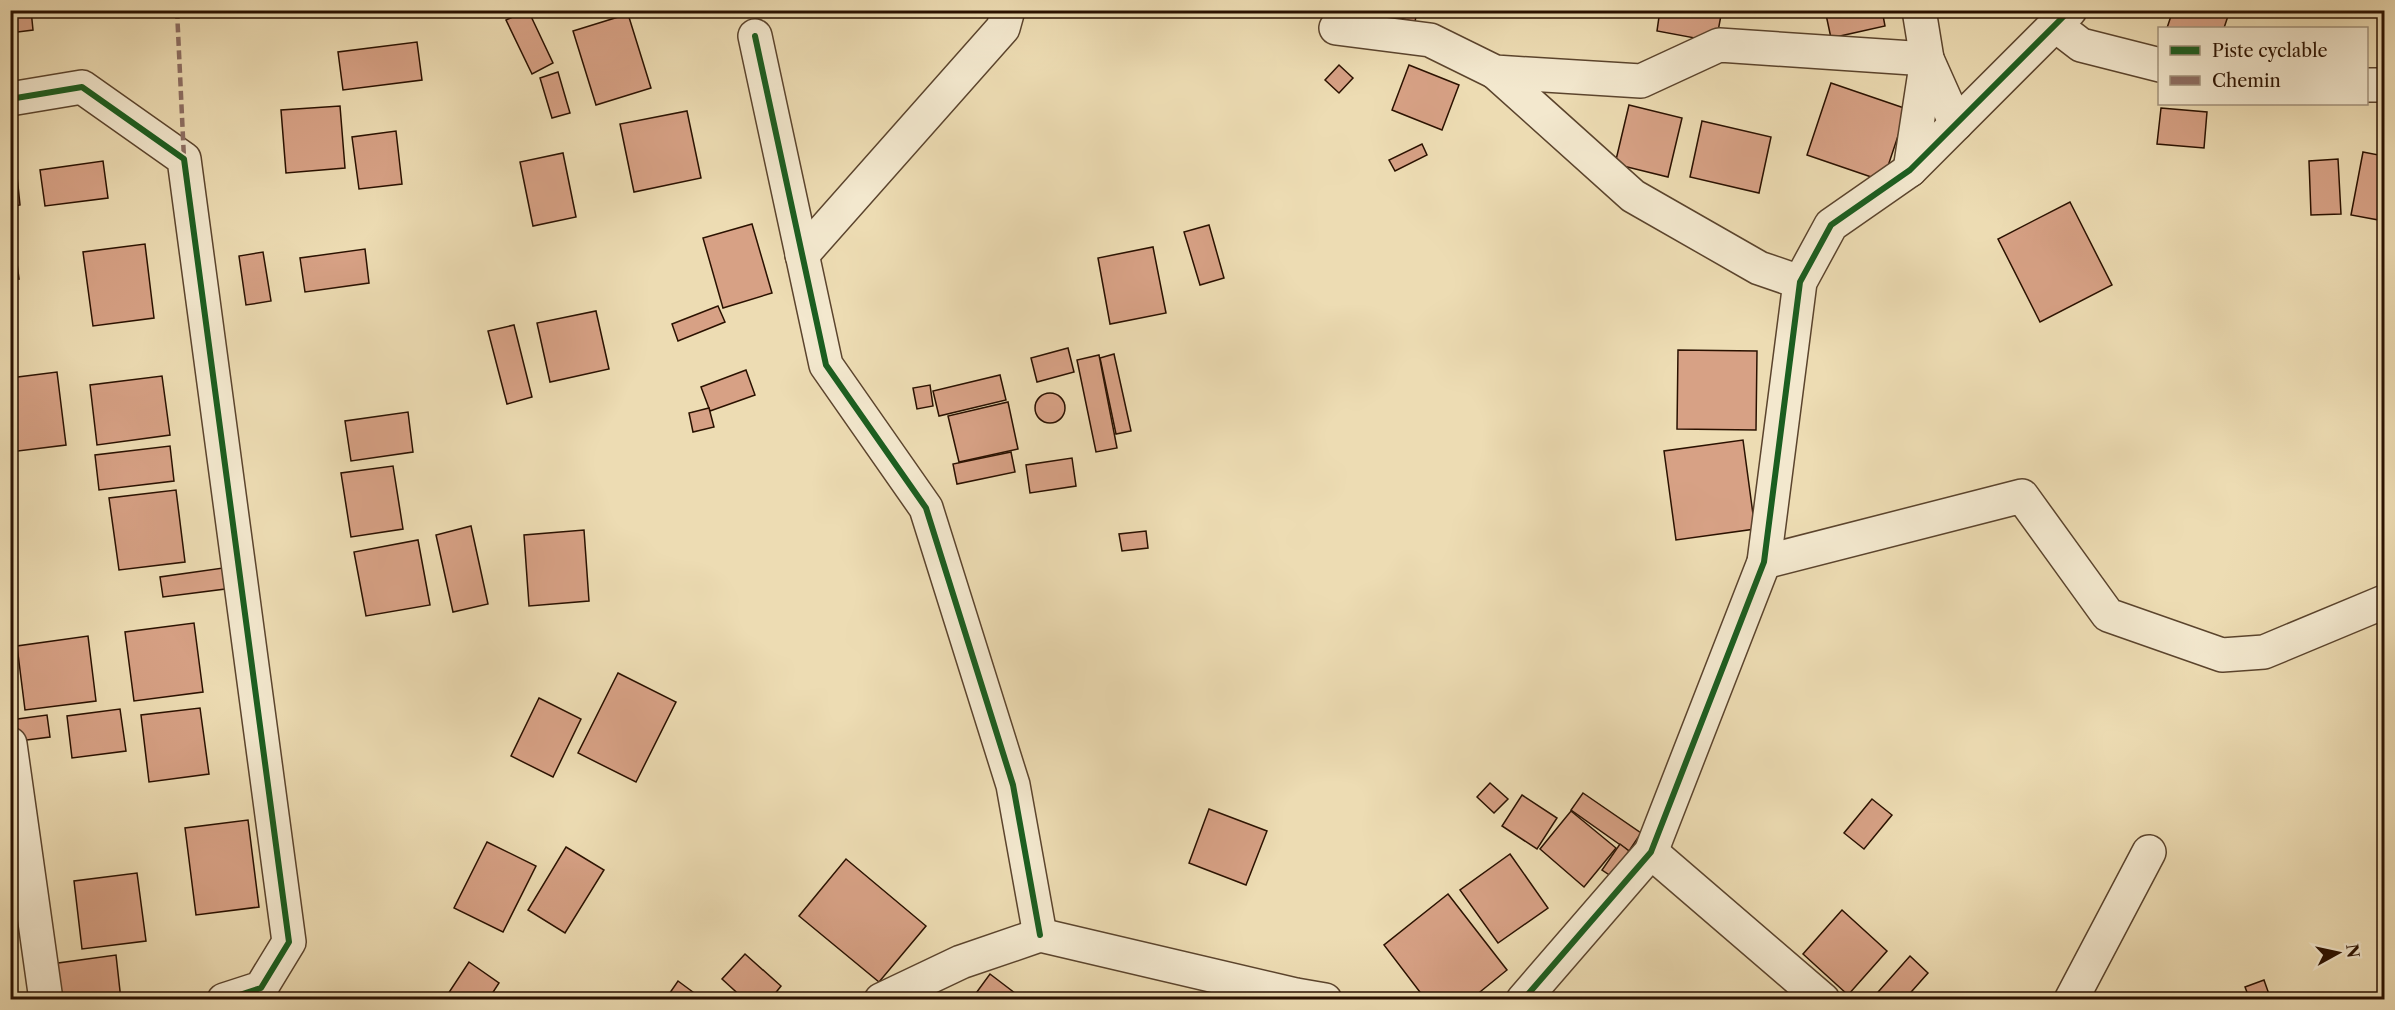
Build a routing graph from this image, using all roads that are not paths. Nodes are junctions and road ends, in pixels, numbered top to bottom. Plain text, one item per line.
1 (1008, 10) edge
2 (1920, 10) edge
3 (2063, 18) edge
4 (1336, 28) dead end
5 (755, 36) dead end
6 (1928, 59) junction
7 (2158, 65) edge
8 (1495, 72) junction
9 (10, 99) edge
10 (1956, 124) junction
11 (1910, 170) junction
12 (802, 255) junction
13 (1800, 282) junction
14 (1764, 562) junction
15 (2385, 602) edge
16 (10, 744) edge
17 (1651, 852) junction
18 (2149, 852) dead end
19 (1040, 935) junction
20 (1305, 998) edge
21 (46, 999) edge
22 (224, 999) edge
23 (881, 999) edge
24 (1523, 999) edge
25 (1823, 999) edge
26 (2072, 999) edge

1 - 12 street
2 - 6 street
3 - 7 street
3 - 10 street
4 - 8 street
5 - 12 street
6 - 8 street
6 - 10 street
6 - 11 street
8 - 13 street
9 - 22 street
10 - 11 street
11 - 13 street
12 - 19 street
13 - 14 street
14 - 15 street
14 - 17 street
16 - 21 street
17 - 24 street
17 - 25 street
18 - 26 street
19 - 20 street
19 - 23 street

